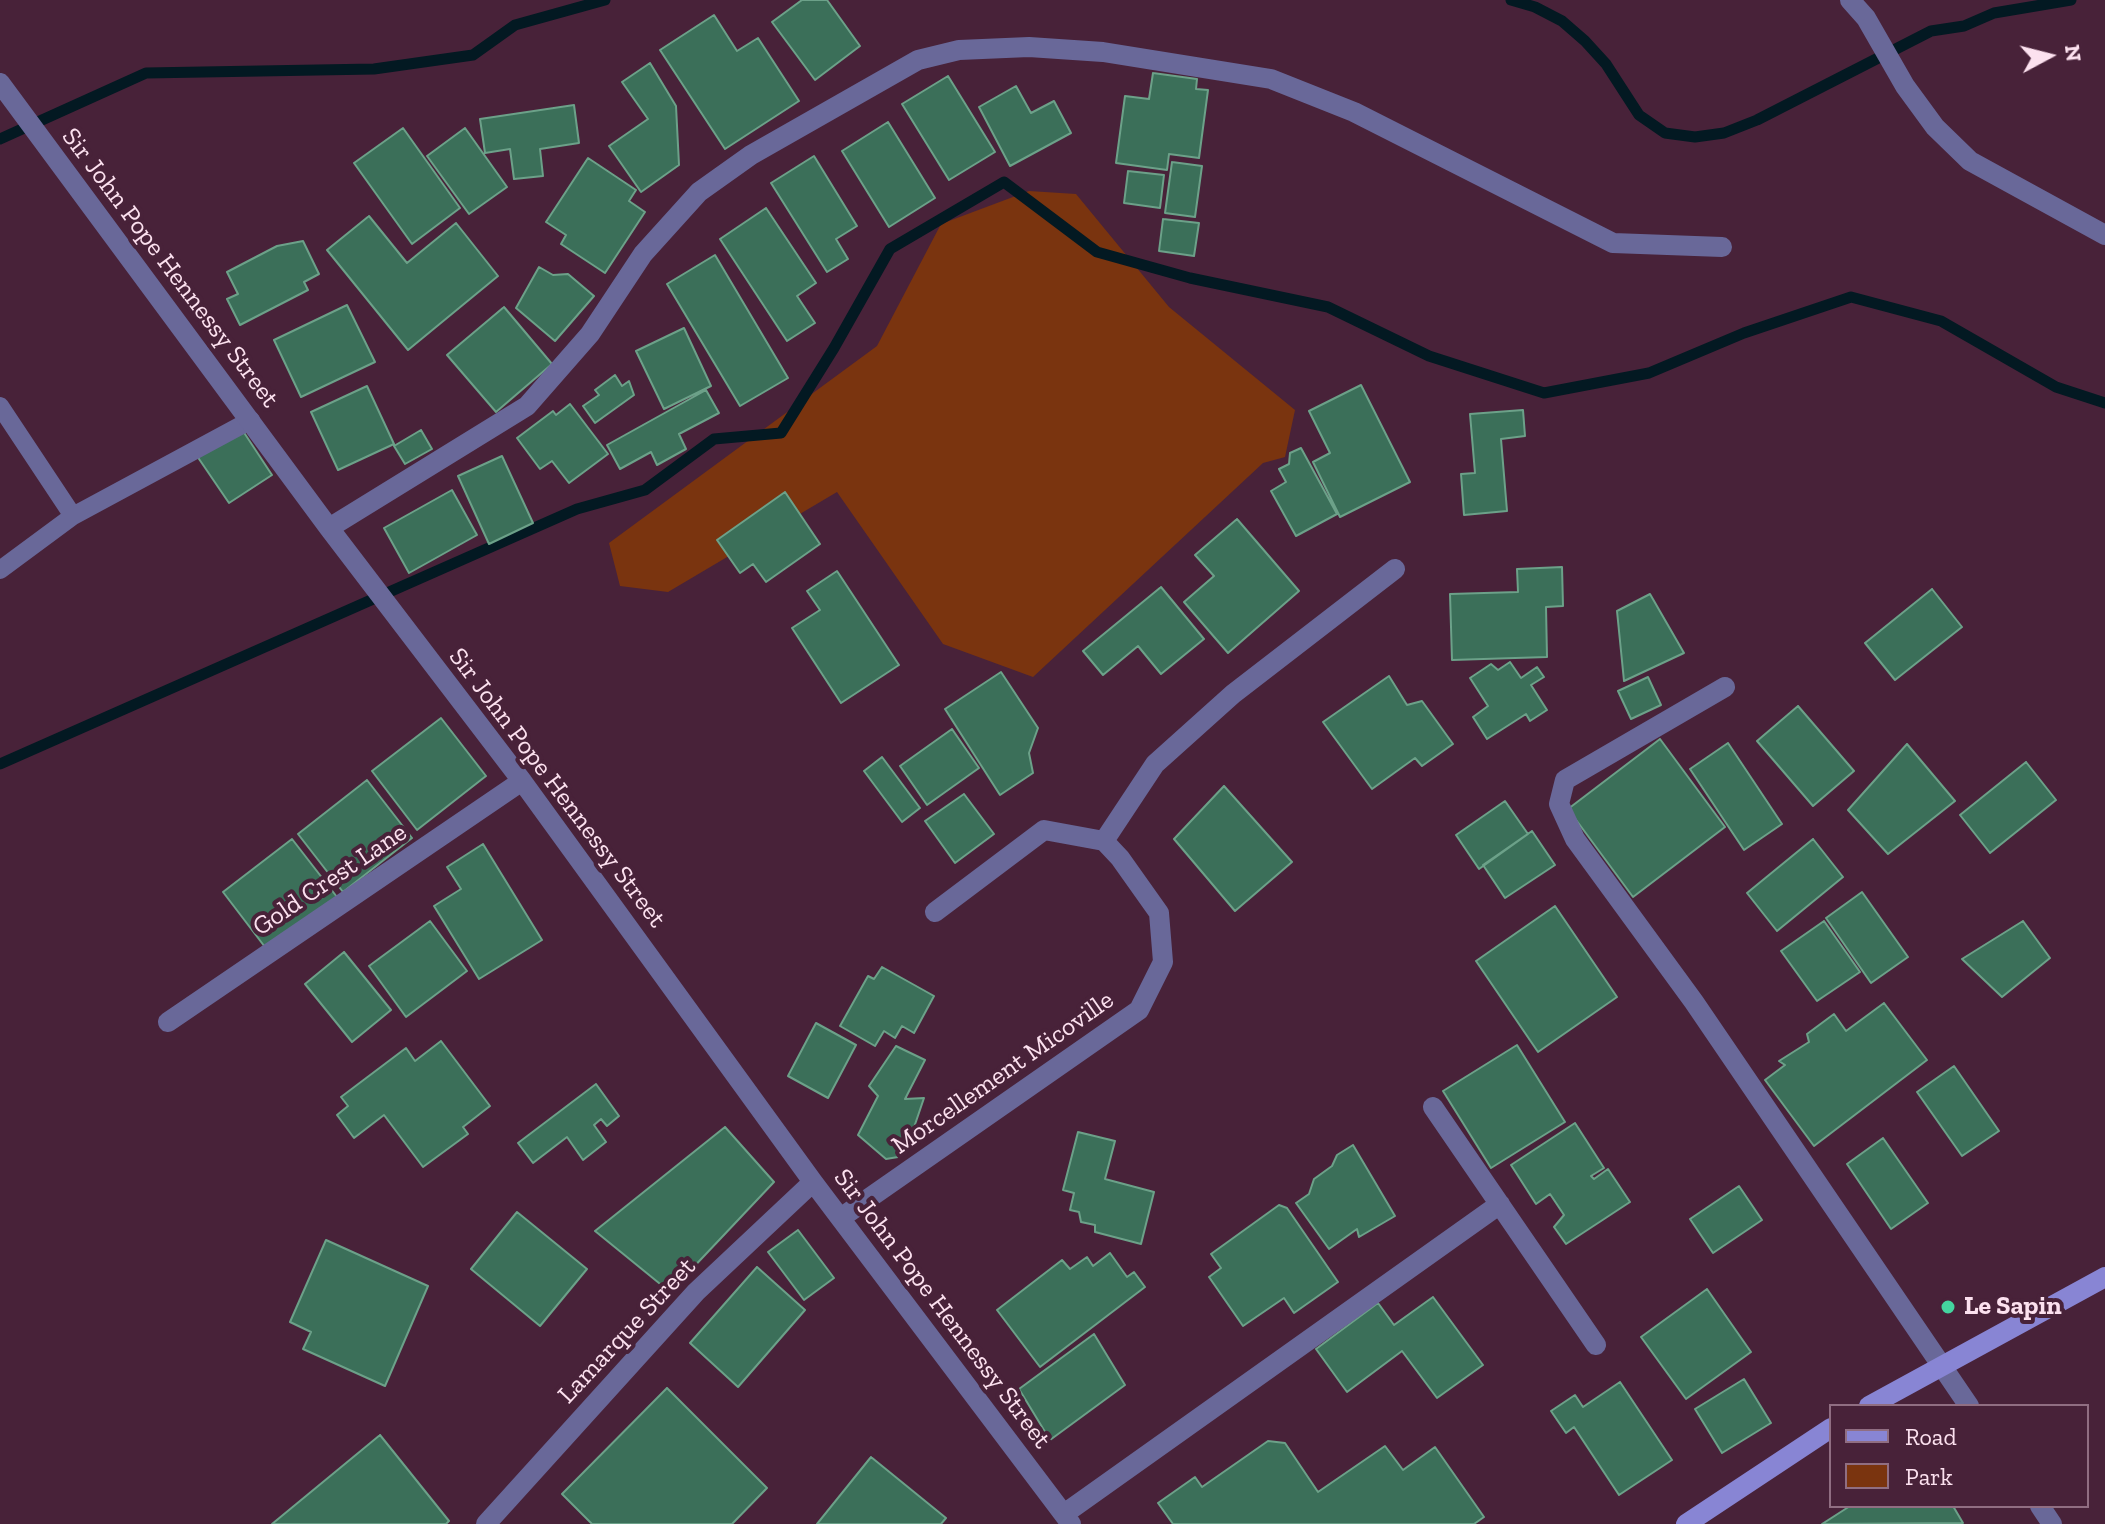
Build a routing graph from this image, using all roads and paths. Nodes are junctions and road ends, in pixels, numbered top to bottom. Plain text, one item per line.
1 (1850, 0) edge
2 (0, 83) edge
3 (2105, 235) edge
4 (1722, 247) dead end
5 (0, 406) edge
6 (251, 420) junction
7 (73, 516) junction
8 (329, 528) junction
9 (1395, 569) dead end
10 (0, 570) edge
11 (1725, 687) dead end
12 (522, 781) junction
13 (1104, 841) junction
14 (935, 912) dead end
15 (168, 1022) dead end
16 (1433, 1107) dead end
17 (813, 1182) junction
18 (1500, 1204) junction
19 (842, 1217) junction
20 (2105, 1277) edge
21 (1596, 1345) dead end
22 (1941, 1365) junction
23 (1873, 1404) edge
24 (1968, 1404) edge
25 (1829, 1429) edge
26 (1067, 1519) edge
27 (486, 1524) edge
28 (1686, 1524) edge

1 - 3 street
2 - 6 street, Sir John Pope Hennessy Street
4 - 8 street
5 - 7 lane
6 - 7 lane
6 - 8 street, Sir John Pope Hennessy Street
7 - 10 lane
8 - 12 street, Sir John Pope Hennessy Street
9 - 13 street
11 - 22 street
12 - 15 street, Gold Crest Lane
12 - 17 street, Sir John Pope Hennessy Street
13 - 14 street
13 - 19 street, Morcellement Micoville
16 - 18 street
17 - 19 street, Sir John Pope Hennessy Street
17 - 27 street, Lamarque Street
18 - 21 street
18 - 26 street
19 - 26 street, Sir John Pope Hennessy Street
20 - 22 street
22 - 23 street
22 - 24 street
25 - 28 street

